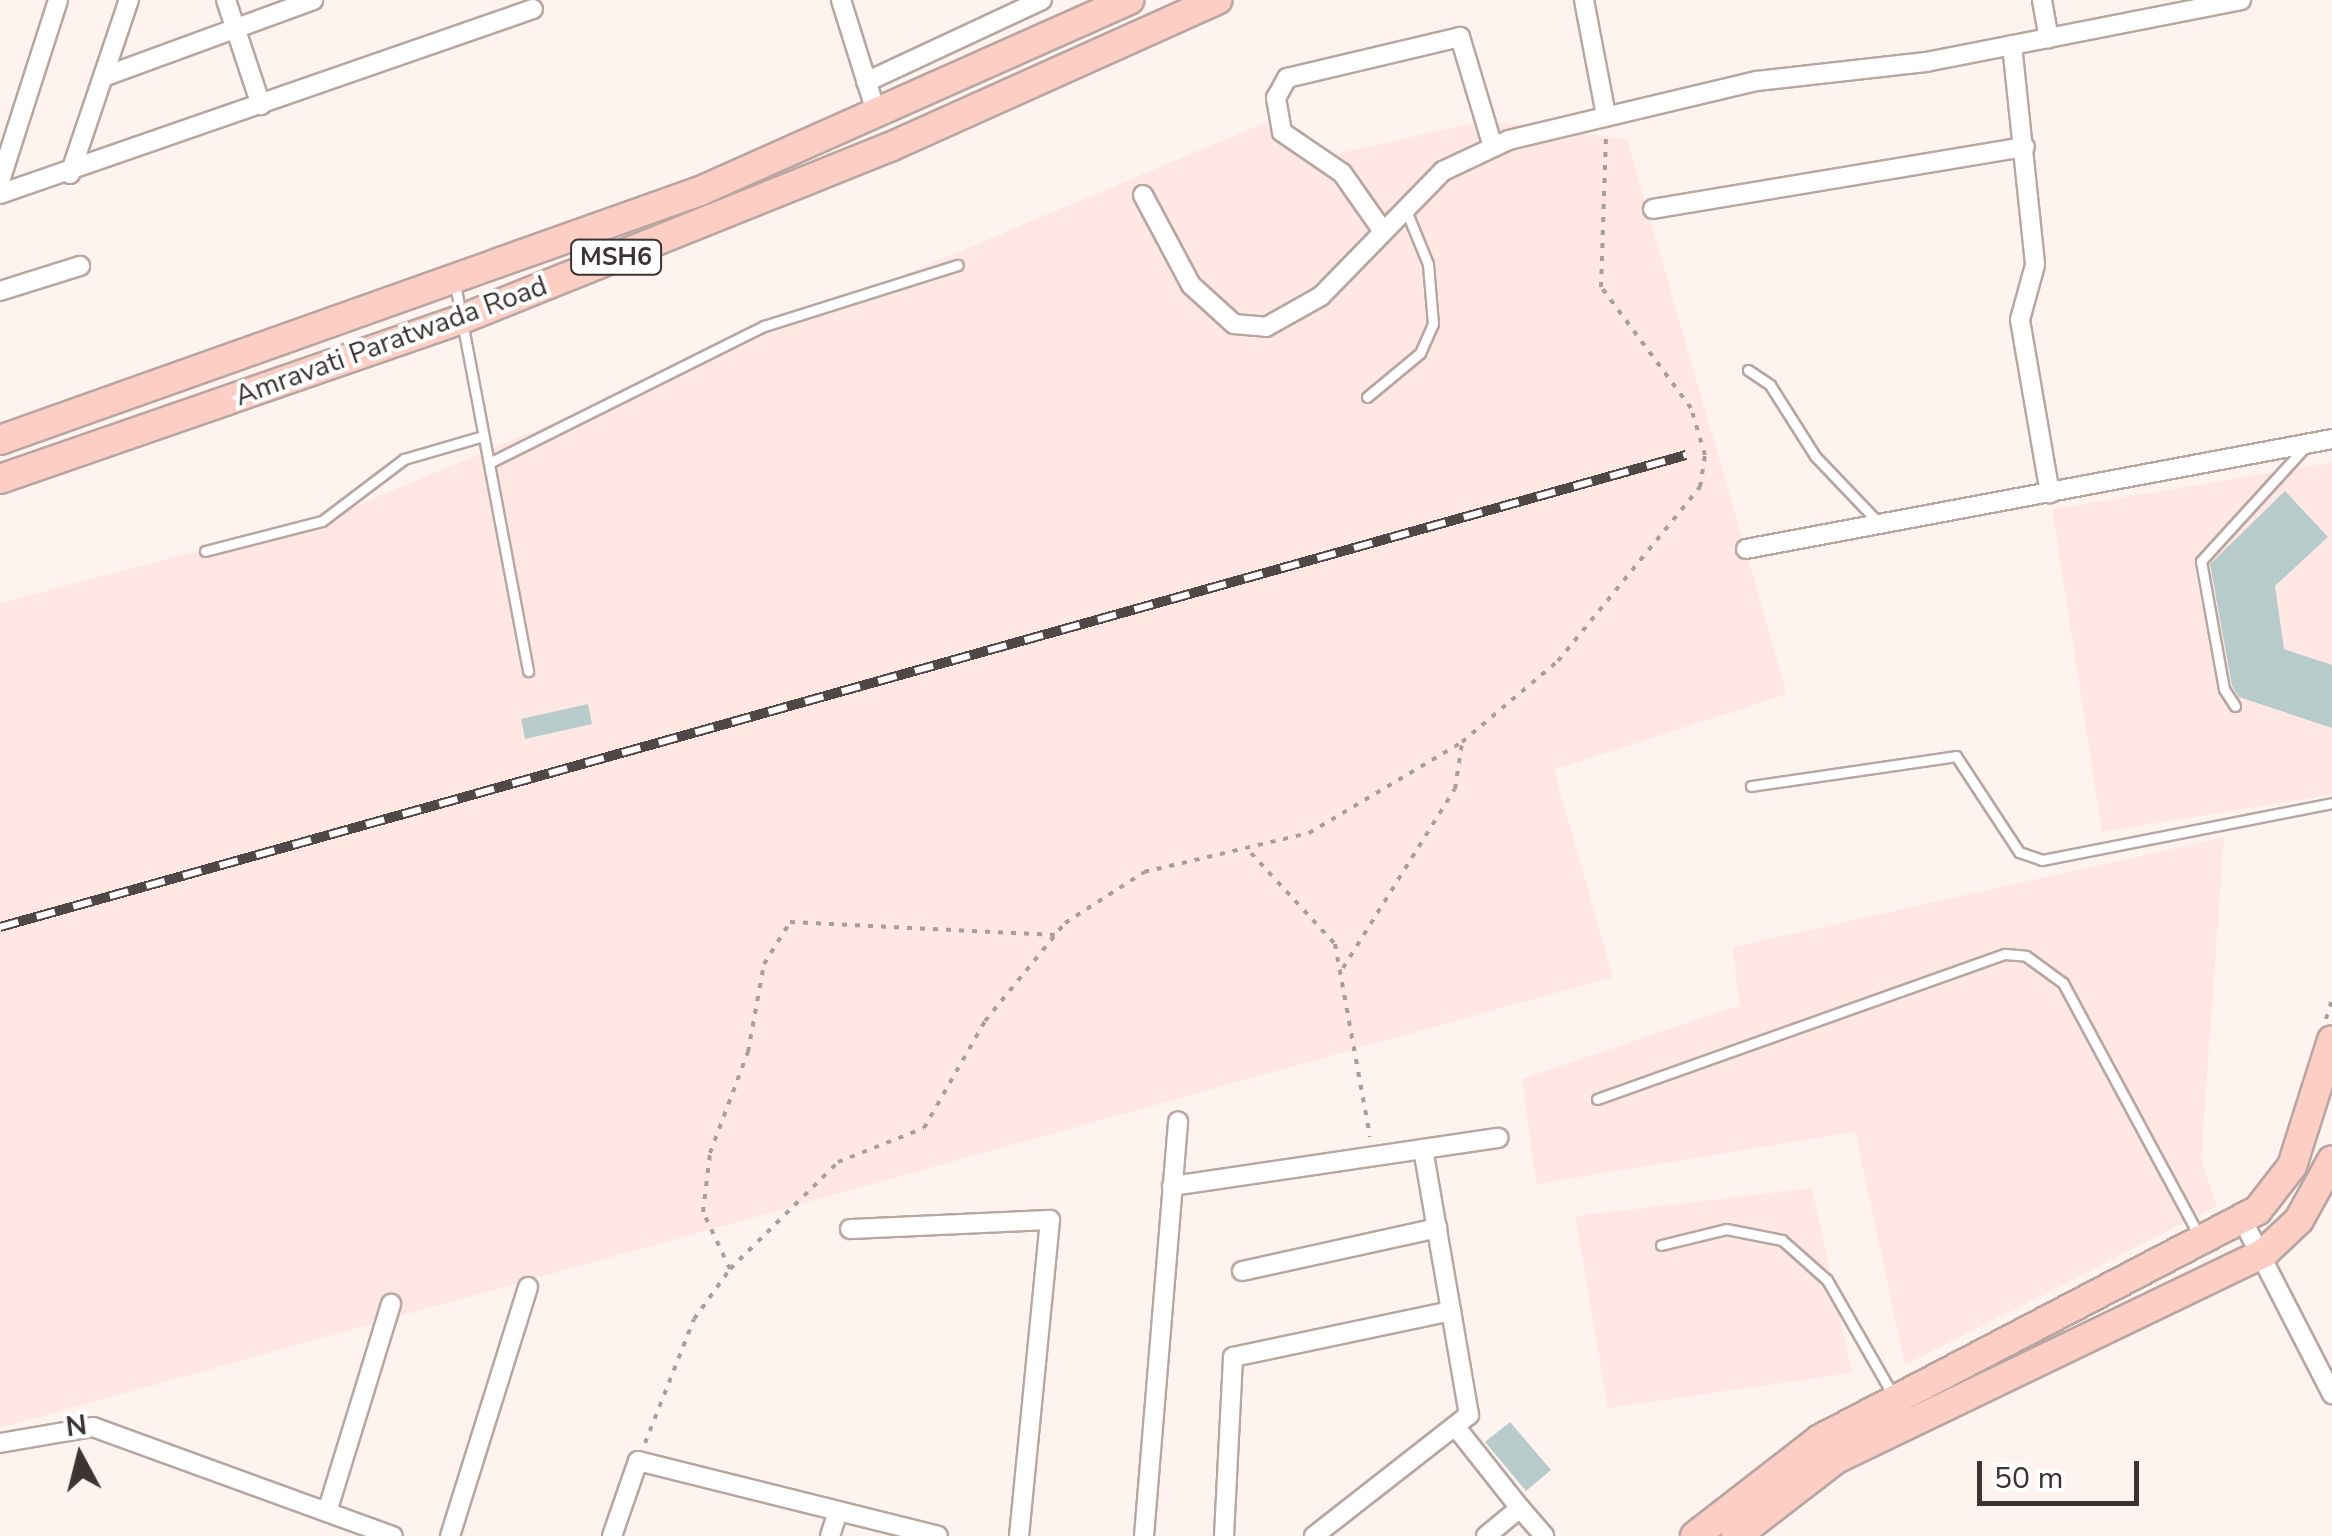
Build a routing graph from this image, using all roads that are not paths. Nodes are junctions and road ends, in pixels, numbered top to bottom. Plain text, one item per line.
1 (58, 0) edge
2 (129, 0) edge
3 (226, 0) edge
4 (314, 0) edge
5 (841, 0) edge
6 (1042, 0) edge
7 (1128, 0) edge
8 (1218, 0) edge
9 (1584, 0) edge
10 (2042, 0) edge
11 (2241, 0) edge
12 (533, 9) dead end
13 (235, 28) junction
14 (2049, 38) junction
15 (2012, 46) junction
16 (102, 77) junction
17 (866, 82) junction
18 (261, 105) junction
19 (1606, 114) junction
20 (876, 115) junction
21 (1492, 147) junction
22 (2025, 147) junction
23 (70, 174) junction
24 (0, 181) edge
25 (0, 194) edge
26 (1143, 196) dead end
27 (1404, 206) junction
28 (1653, 209) dead end
29 (1380, 227) junction
30 (80, 266) dead end
31 (958, 266) dead end
32 (455, 284) junction
33 (0, 290) edge
34 (462, 320) junction
35 (1748, 370) dead end
36 (1367, 397) dead end
37 (484, 436) junction
38 (2332, 439) edge
39 (0, 440) edge
40 (2308, 444) junction
41 (489, 463) junction
42 (0, 479) edge
43 (2050, 492) junction
44 (1880, 524) junction
45 (1746, 549) dead end
46 (205, 551) dead end
47 (528, 671) dead end
48 (2235, 706) dead end
49 (1751, 786) dead end
50 (2332, 803) edge
51 (2332, 1040) edge
52 (1597, 1098) dead end
53 (1178, 1121) dead end
54 (1498, 1138) dead end
55 (1423, 1149) junction
56 (2332, 1160) edge
57 (1172, 1186) junction
58 (2243, 1220) junction
59 (1437, 1228) junction
60 (850, 1229) dead end
61 (2204, 1244) junction
62 (1661, 1246) dead end
63 (2264, 1253) junction
64 (1242, 1271) dead end
65 (528, 1287) dead end
66 (391, 1304) dead end
67 (1451, 1310) junction
68 (2332, 1394) edge
69 (1900, 1409) junction
70 (1455, 1426) junction
71 (0, 1443) edge
72 (1520, 1508) junction
73 (327, 1512) junction
74 (837, 1515) junction
75 (393, 1536) edge
76 (450, 1536) edge
77 (612, 1536) edge
78 (830, 1536) edge
79 (938, 1536) edge
80 (1019, 1536) edge
81 (1144, 1536) edge
82 (1224, 1536) edge
83 (1314, 1536) edge
84 (1486, 1536) edge
85 (1544, 1536) edge
86 (1695, 1536) edge
87 (1736, 1536) edge

1 - 24 street
2 - 16 street
3 - 13 street
4 - 13 street
5 - 17 street
6 - 17 street
7 - 20 main road, Amravati Paratwada Road / MSH6
8 - 34 main road, Amravati Paratwada Road / MSH6
9 - 19 street
10 - 14 street
11 - 14 street
12 - 18 street
13 - 16 street
13 - 18 street
14 - 15 street
15 - 19 street
15 - 22 street
16 - 23 street
17 - 20 street
18 - 23 street
19 - 21 street
20 - 32 main road, Amravati Paratwada Road / MSH6
21 - 27 street
21 - 29 street
22 - 28 street
22 - 43 street
23 - 25 street
26 - 29 street
27 - 29 street
27 - 36 lane
30 - 33 street
31 - 41 lane
32 - 34 lane
32 - 39 main road, Amravati Paratwada Road / MSH6
34 - 37 lane
34 - 42 main road, Amravati Paratwada Road / MSH6
35 - 44 lane
37 - 41 lane
37 - 46 lane
38 - 40 street
40 - 43 street
40 - 48 lane
41 - 47 lane
43 - 44 street
44 - 45 street
49 - 50 lane
51 - 58 main road
52 - 61 lane
53 - 57 street
54 - 55 street
55 - 57 street
55 - 59 street
56 - 63 main road
57 - 81 street
58 - 61 main road
58 - 63 street
59 - 64 street
59 - 67 street
60 - 80 street
61 - 69 main road
62 - 69 lane
63 - 68 street
63 - 69 main road
65 - 76 street
66 - 73 street
67 - 70 street
67 - 82 street
69 - 86 main road
69 - 87 main road
70 - 72 street
70 - 83 street
71 - 73 street
72 - 84 street
72 - 85 street
73 - 75 street
74 - 77 street
74 - 78 street
74 - 79 street

